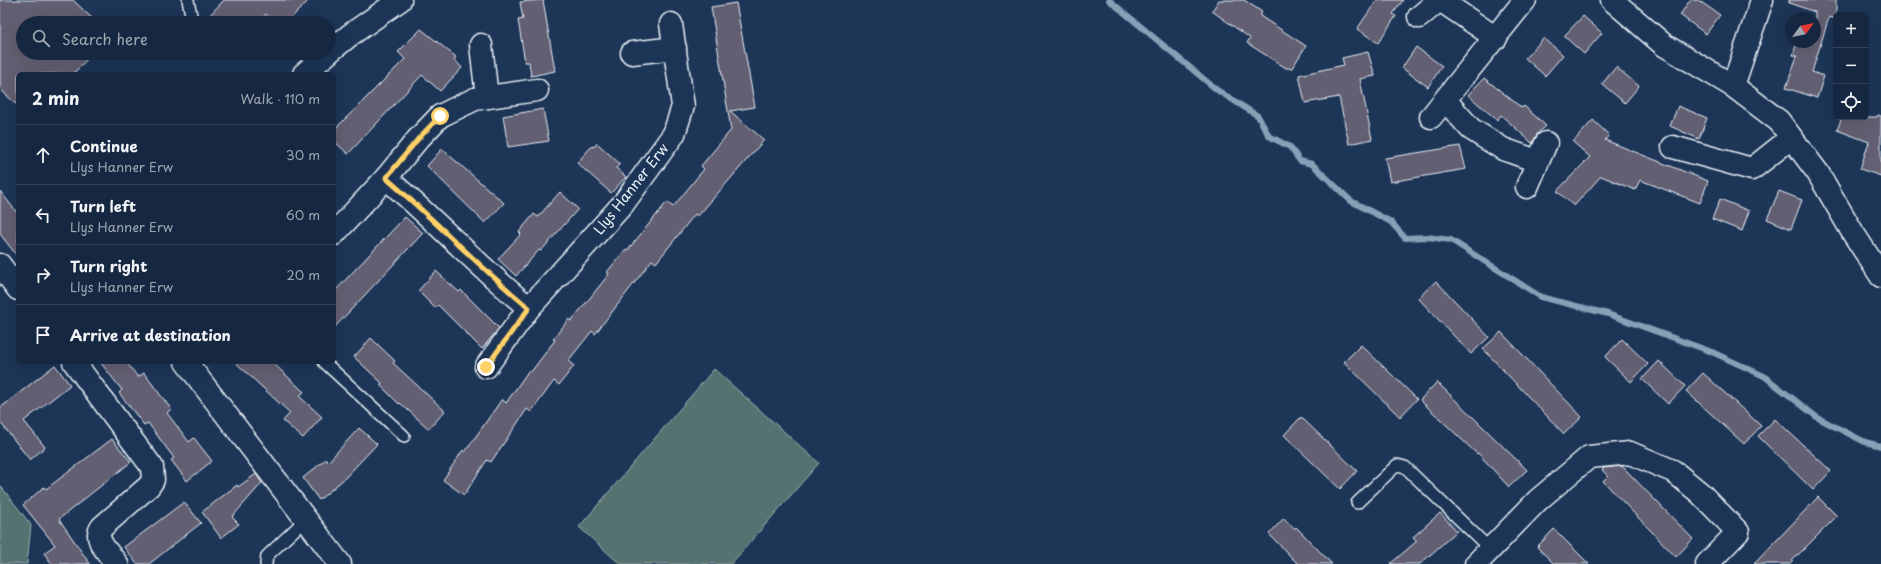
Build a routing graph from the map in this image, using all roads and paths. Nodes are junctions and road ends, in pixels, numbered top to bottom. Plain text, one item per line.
1 (188, 0) edge
2 (371, 0) edge
3 (400, 0) edge
4 (1439, 0) edge
5 (1525, 0) edge
6 (1612, 0) edge
7 (1762, 0) edge
8 (191, 16) edge
9 (1419, 17) dead end
10 (671, 24) dead end
11 (350, 35) junction
12 (1496, 38) junction
13 (480, 45) dead end
14 (336, 46) edge
15 (675, 48) junction
16 (632, 53) dead end
17 (320, 60) edge
18 (306, 72) edge
19 (1733, 86) junction
20 (537, 90) dead end
21 (487, 97) junction
22 (1445, 100) junction
23 (1431, 117) dead end
24 (1791, 138) junction
25 (1673, 147) dead end
26 (386, 178) junction
27 (1527, 187) dead end
28 (336, 232) edge
29 (0, 265) edge
30 (1881, 276) edge
31 (16, 286) edge
32 (529, 308) junction
33 (75, 364) edge
34 (188, 364) edge
35 (326, 364) edge
36 (486, 367) dead end
37 (404, 436) dead end
38 (1357, 503) dead end
39 (305, 520) junction
40 (1483, 557) edge
41 (117, 564) edge
42 (266, 564) edge
43 (340, 564) edge
44 (1707, 564) edge

1 - 8 lane
2 - 11 street
3 - 11 street
4 - 9 street
4 - 12 street
5 - 12 street
6 - 19 street
7 - 19 street
10 - 15 street, Llys Hanner Erw
11 - 14 street
12 - 22 street
13 - 21 street
15 - 16 street
15 - 32 street, Llys Hanner Erw
17 - 18 street
19 - 24 street
20 - 21 street
21 - 26 street
22 - 23 street
22 - 27 street
24 - 25 street
24 - 30 street
26 - 28 street
26 - 32 street
29 - 31 street
32 - 36 street, Llys Hanner Erw
33 - 41 street
34 - 39 street
35 - 37 lane
38 - 40 lane
39 - 42 lane
39 - 43 street
40 - 44 street

